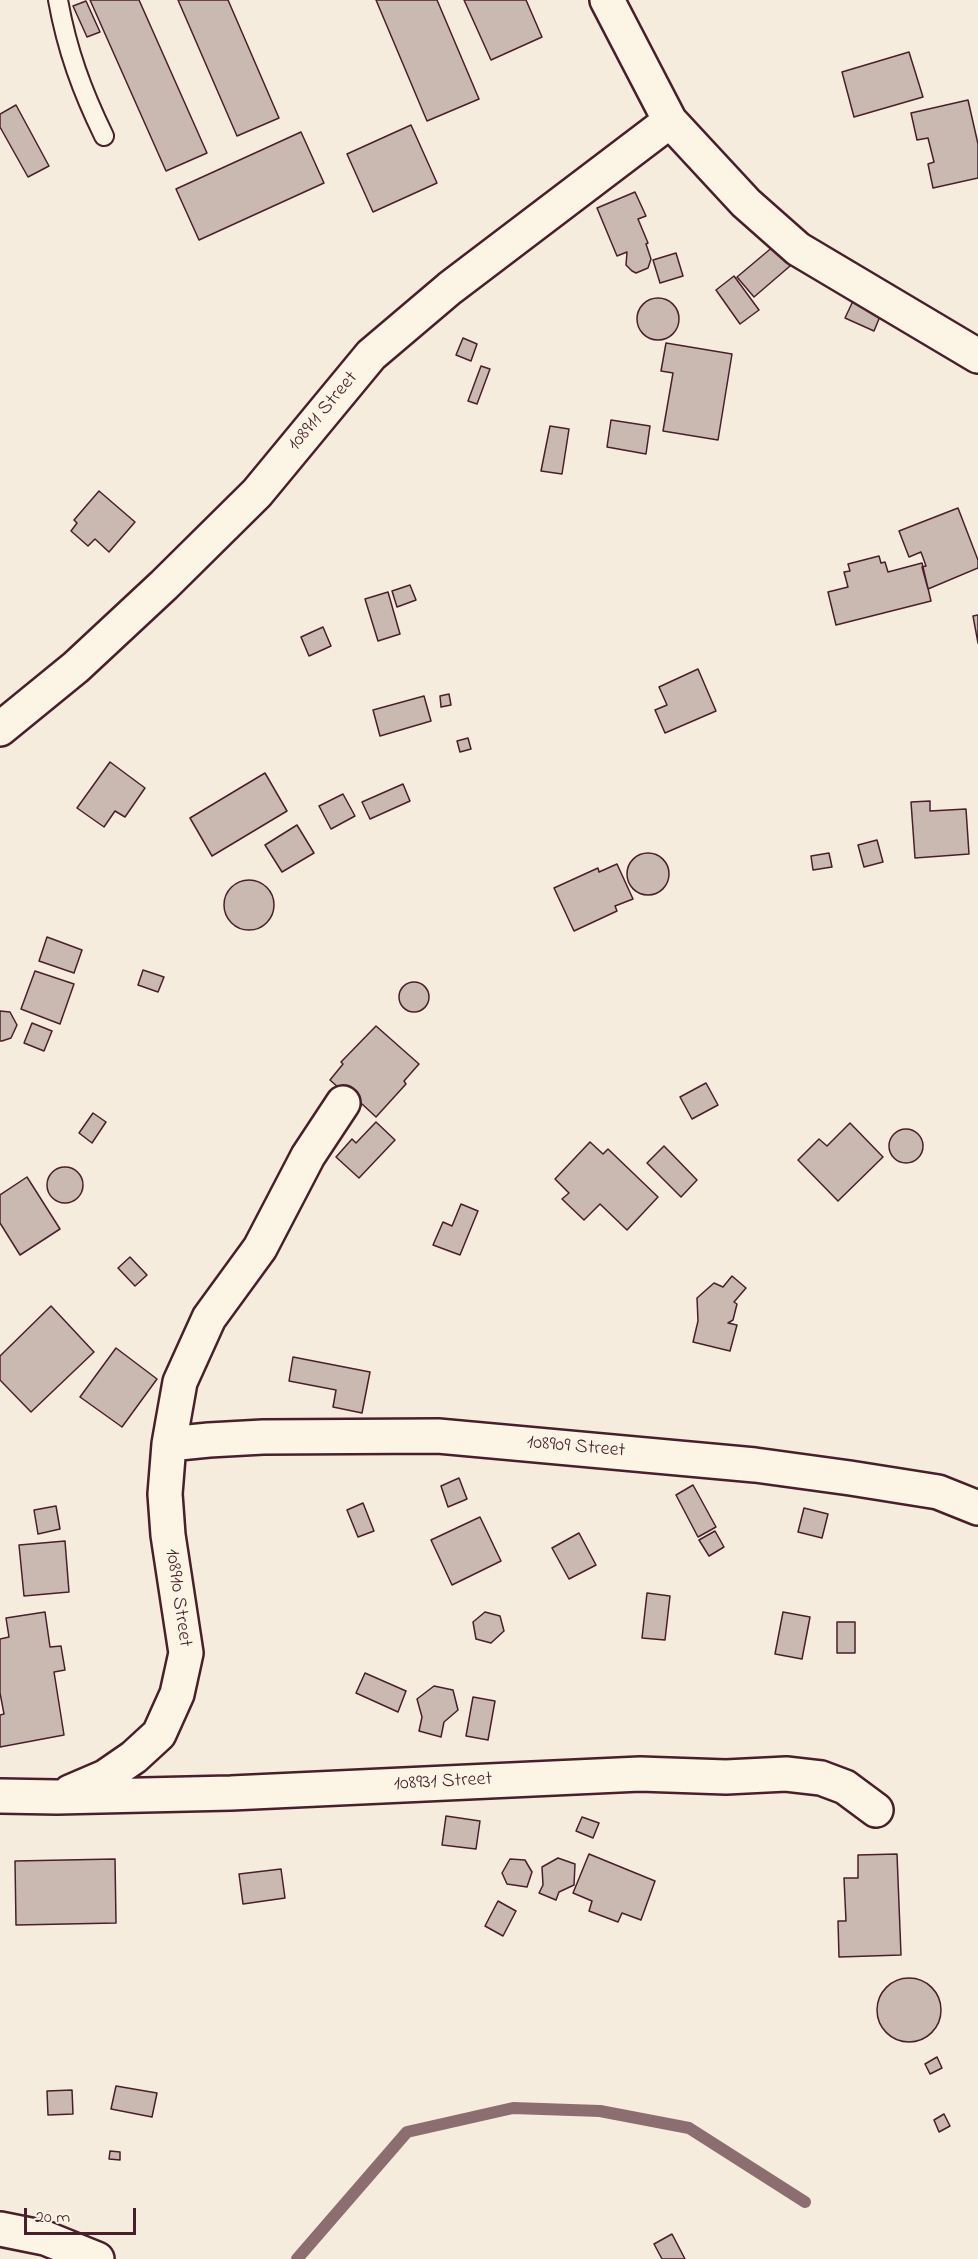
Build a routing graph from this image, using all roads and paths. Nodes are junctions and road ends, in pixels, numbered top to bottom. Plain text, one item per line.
1 (58, 0) edge
2 (607, 0) edge
3 (670, 121) junction
4 (104, 136) dead end
5 (978, 356) edge
6 (0, 729) edge
7 (343, 1103) dead end
8 (169, 1444) junction
9 (978, 1508) edge
10 (0, 1796) edge
11 (57, 1797) junction
12 (876, 1810) dead end
13 (0, 2229) edge
14 (97, 2259) edge

1 - 4 lane
2 - 3 street
3 - 5 street
3 - 6 street, 108911 Street
7 - 8 street, 108910 Street
8 - 9 street, 108909 Street
8 - 11 street, 108910 Street
10 - 11 street, 108931 Street
11 - 12 street, 108931 Street
13 - 14 street

